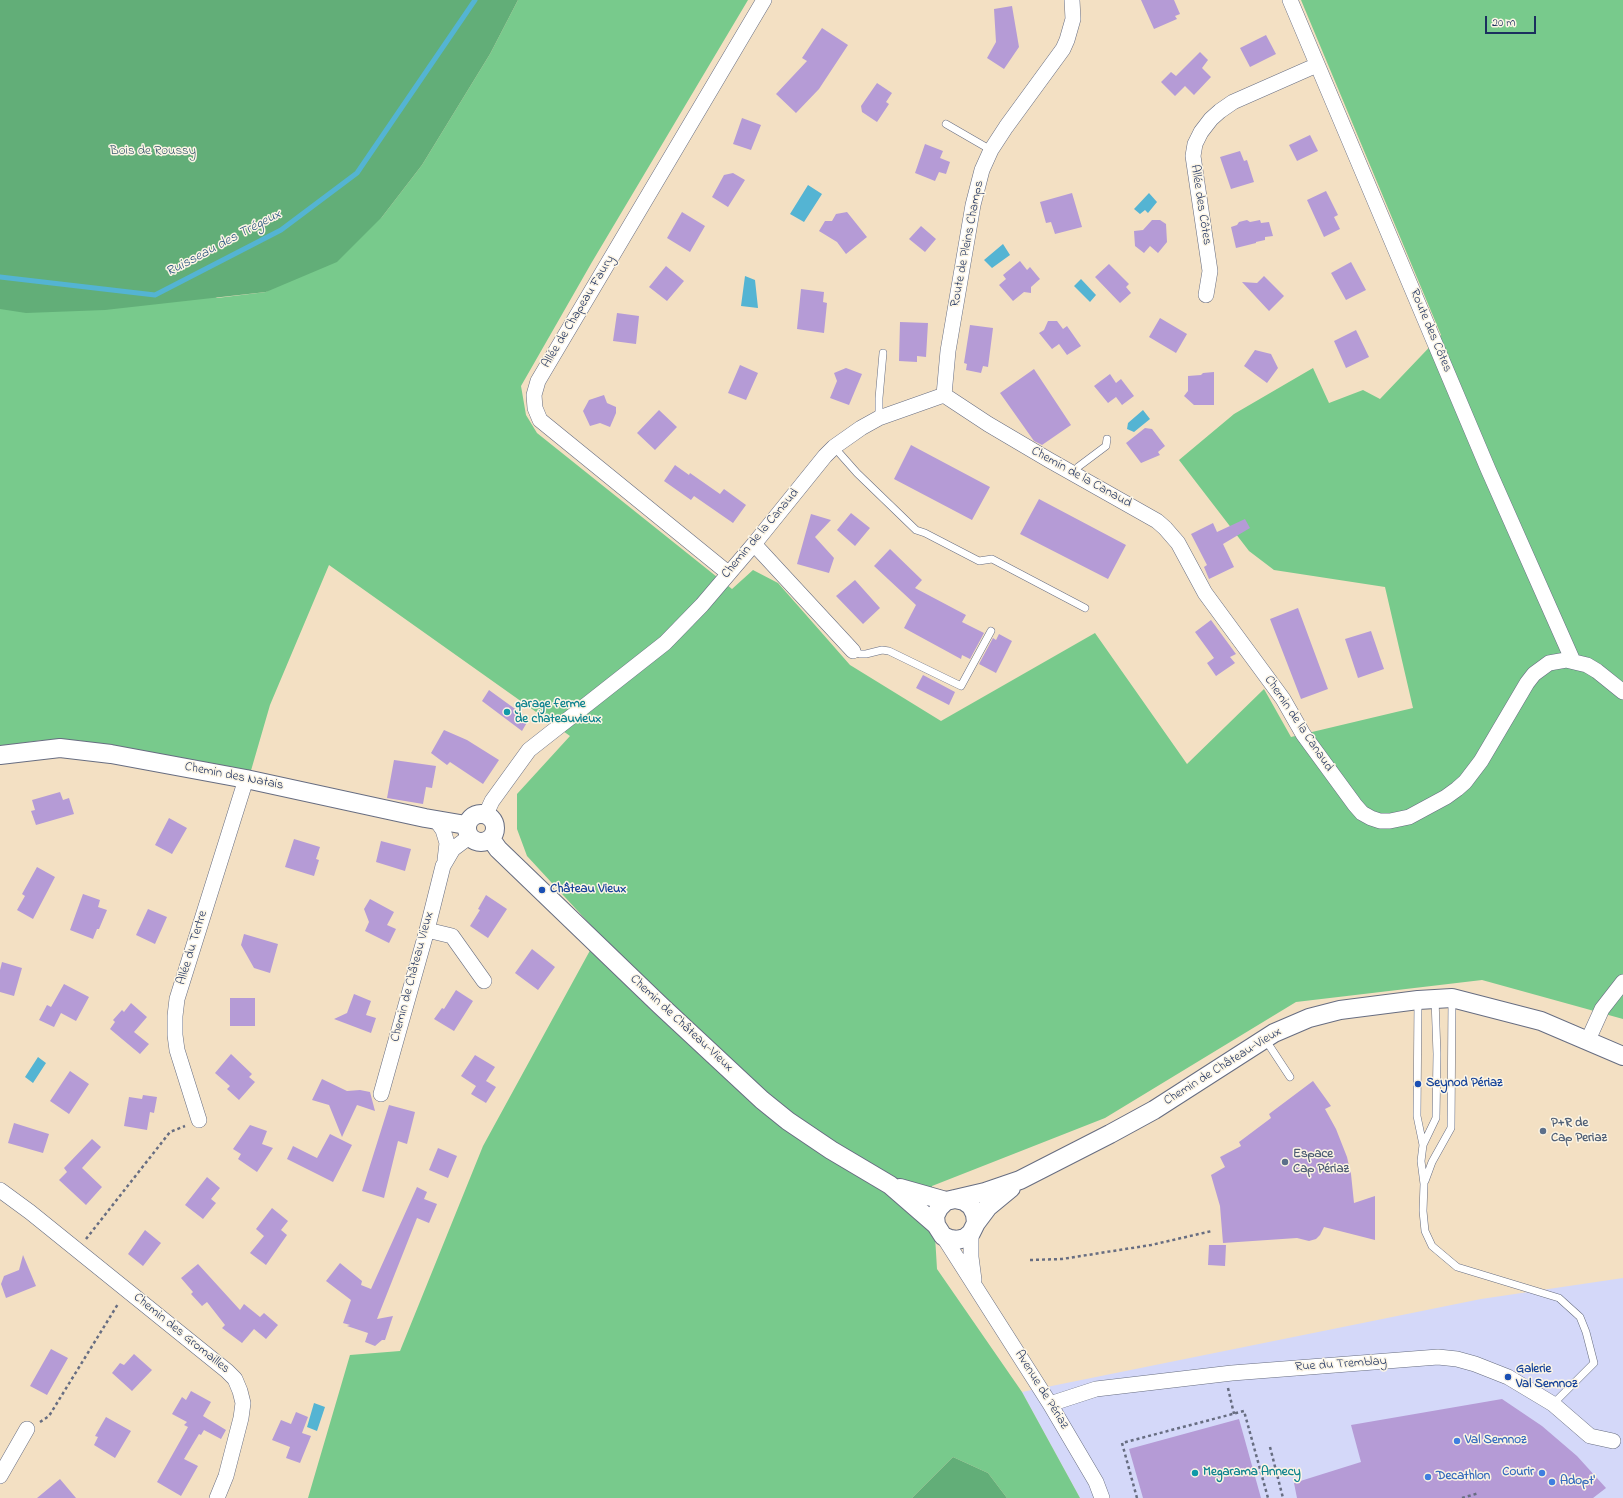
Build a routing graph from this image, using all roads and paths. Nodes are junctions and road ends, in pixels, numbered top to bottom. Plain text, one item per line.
1 (764, 0) edge
2 (1072, 0) edge
3 (1290, 0) edge
4 (1317, 65) junction
5 (946, 124) dead end
6 (992, 150) junction
7 (1206, 295) dead end
8 (883, 353) dead end
9 (944, 395) junction
10 (879, 418) junction
11 (1107, 439) dead end
12 (834, 447) junction
13 (1073, 474) junction
14 (754, 544) junction
15 (728, 573) junction
16 (1085, 608) dead end
17 (991, 631) dead end
18 (853, 651) joint
19 (1573, 661) junction
20 (1623, 692) edge
21 (0, 755) edge
22 (246, 779) junction
23 (486, 814) junction
24 (436, 820) junction
25 (468, 831) junction
26 (491, 839) junction
27 (445, 860) junction
28 (427, 930) junction
29 (484, 981) dead end
30 (1623, 982) edge
31 (1435, 999) junction
32 (1264, 1039) junction
33 (1588, 1040) junction
34 (1623, 1056) edge
35 (1290, 1077) dead end
36 (381, 1094) dead end
37 (199, 1120) joint
38 (1423, 1145) junction
39 (1020, 1180) junction
40 (1424, 1184) junction
41 (890, 1185) junction
42 (0, 1190) edge
43 (951, 1200) junction
44 (973, 1228) junction
45 (939, 1230) junction
46 (1212, 1231) dead end
47 (77, 1250) junction
48 (1030, 1260) dead end
49 (975, 1284) junction
50 (126, 1289) junction
51 (1225, 1374) junction
52 (1050, 1404) junction
53 (1553, 1404) junction
54 (1234, 1414) junction
55 (27, 1429) joint
56 (1613, 1440) dead end
57 (1270, 1447) dead end
58 (0, 1476) edge
59 (1479, 1493) dead end
60 (217, 1498) edge
61 (1102, 1498) edge
62 (1137, 1498) edge
63 (1268, 1498) edge
64 (1283, 1498) edge
65 (1462, 1498) edge

1 - 15 street, Allée de Chapeau Faury
2 - 6 street, Route de Pleins Champs
3 - 4 street, Route des Côtes
4 - 7 street, Allée des Côtes
4 - 19 street, Route des Côtes
5 - 6 lane
6 - 9 street, Route de Pleins Champs
8 - 10 lane
9 - 10 street, Chemin de la Canaud
9 - 13 street, Chemin de la Canaud
10 - 12 street, Chemin de la Canaud
11 - 13 lane
12 - 14 street, Chemin de la Canaud
12 - 16 lane
13 - 19 street, Chemin de la Canaud
14 - 15 street, Chemin de la Canaud
14 - 18 street
15 - 23 street, Chemin de la Canaud
17 - 18 lane
19 - 20 street, Chemin de la Canaud
21 - 22 street, Chemin des Natais
22 - 24 street, Chemin des Natais
22 - 37 street, Allée du Tertre
23 - 25 street
23 - 26 street
24 - 25 street, Chemin des Natais
24 - 27 street, Chemin de Château Vieux
25 - 26 street
25 - 27 street, Chemin de Château Vieux
26 - 41 street, Chemin de Château-Vieux
27 - 28 street, Chemin de Château Vieux
28 - 29 street
28 - 36 street, Chemin de Château Vieux
30 - 33 street
31 - 32 street, Chemin de Château-Vieux
31 - 33 street, Chemin de Château-Vieux
31 - 38 lane
31 - 38 lane
31 - 40 lane
32 - 35 lane
32 - 39 street, Chemin de Château-Vieux
33 - 34 street, Chemin de Château-Vieux
37 - 47 path
38 - 40 lane
39 - 43 street, Chemin de Château-Vieux
39 - 44 street, Chemin de Château-Vieux
40 - 53 lane
41 - 43 street, Chemin de Château-Vieux
41 - 45 street, Chemin de Château-Vieux
42 - 47 street, Chemin des Gromailles
43 - 44 street
43 - 45 street
44 - 45 street
44 - 49 street, Avenue de Périaz
45 - 49 street, Avenue de Périaz
46 - 48 path
47 - 50 street, Chemin des Gromailles
49 - 52 street, Avenue de Périaz
50 - 55 path
50 - 60 street, Chemin des Gromailles
51 - 52 street, Rue du Tremblay
51 - 53 street, Rue du Tremblay
51 - 54 path
52 - 61 street, Avenue de Périaz
53 - 56 street, Rue du Tremblay
54 - 62 path
54 - 63 path
55 - 58 street
57 - 64 path
59 - 65 path

